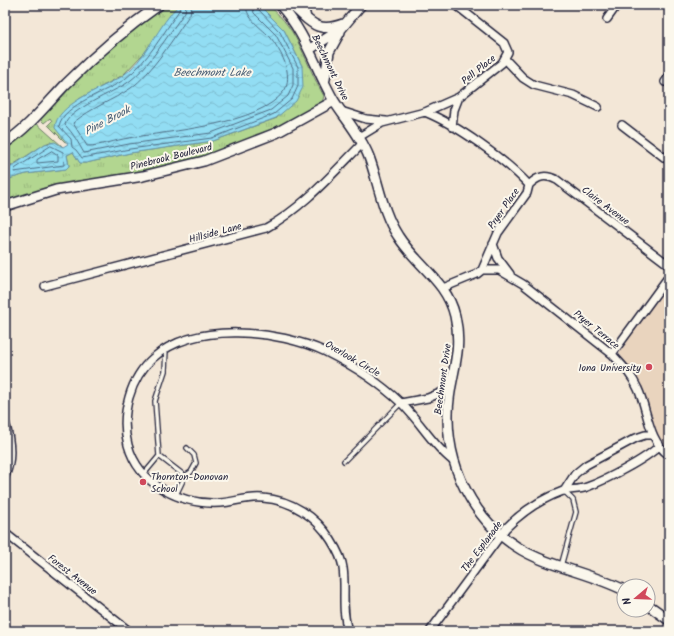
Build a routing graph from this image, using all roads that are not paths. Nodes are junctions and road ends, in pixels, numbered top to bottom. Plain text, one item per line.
1 (159, 5) edge
2 (280, 5) edge
3 (291, 5) edge
4 (304, 5) edge
5 (361, 5) edge
6 (456, 5) edge
7 (617, 5) edge
8 (306, 18) junction
9 (606, 19) dead end
10 (345, 24) junction
11 (310, 49) junction
12 (505, 60) junction
13 (324, 82) junction
14 (459, 97) junction
15 (334, 101) junction
16 (598, 107) dead end
17 (341, 111) junction
18 (425, 112) junction
19 (388, 121) junction
20 (622, 124) dead end
21 (452, 127) junction
22 (361, 140) junction
23 (5, 143) edge
24 (669, 161) edge
25 (529, 185) junction
26 (5, 206) edge
27 (493, 244) junction
28 (669, 265) edge
29 (482, 270) junction
30 (669, 276) edge
31 (513, 277) junction
32 (45, 286) dead end
33 (443, 288) junction
34 (166, 349) junction
35 (612, 354) junction
36 (450, 389) junction
37 (401, 403) junction
38 (5, 422) edge
39 (653, 435) junction
40 (659, 446) junction
41 (187, 448) dead end
42 (669, 455) edge
43 (159, 456) junction
44 (453, 461) junction
45 (344, 462) dead end
46 (144, 474) junction
47 (5, 476) edge
48 (185, 476) junction
49 (564, 491) junction
50 (176, 496) junction
51 (5, 533) edge
52 (500, 536) junction
53 (561, 567) junction
54 (616, 586) edge
55 (656, 611) edge
56 (669, 620) edge
57 (129, 631) edge
58 (348, 631) edge
59 (430, 631) edge

1 - 23 street
2 - 11 street, Beechmont Drive
3 - 8 street
4 - 8 street
5 - 10 street
6 - 12 street, Pell Place
7 - 9 street
8 - 10 street
10 - 11 street
10 - 13 street
11 - 13 street, Beechmont Drive
12 - 14 street, Pell Place
12 - 16 street
13 - 15 street, Beechmont Drive
14 - 18 street, Pell Place
14 - 21 street
15 - 17 street, Beechmont Drive
15 - 26 street, Pinebrook Boulevard
17 - 19 street, Pell Place
17 - 22 street, Beechmont Drive
18 - 19 street, Pell Place
18 - 21 street, Pryer Place
19 - 22 street, Pell Place
20 - 24 street
21 - 25 street, Pryer Place
22 - 32 street, Hillside Lane
22 - 33 street, Beechmont Drive
25 - 27 street, Pryer Place
25 - 28 street, Claire Avenue
27 - 29 street, Pryer Place
27 - 31 street, Pryer Terrace
29 - 31 street, Pryer Terrace
29 - 33 street
30 - 35 street
31 - 35 street, Pryer Terrace
33 - 36 street, Beechmont Drive
34 - 37 street, Overlook Circle
34 - 43 lane
34 - 46 street, Overlook Circle
35 - 39 street, Pryer Terrace
36 - 37 street
36 - 44 street, Beechmont Drive
37 - 44 street, Overlook Circle
37 - 45 lane
38 - 47 street
39 - 40 street, Pryer Terrace
39 - 49 street
40 - 42 street, Pryer Terrace
40 - 49 street, The Esplanade
41 - 48 lane
43 - 46 lane
43 - 48 lane
44 - 52 street, Beechmont Drive
46 - 50 street, Overlook Circle
48 - 50 lane
49 - 52 street, The Esplanade
49 - 53 lane
50 - 58 street, Overlook Circle
51 - 57 street, Forest Avenue
52 - 53 street, Beechmont Drive
52 - 59 street, The Esplanade
53 - 54 street, Beechmont Drive
55 - 56 street

